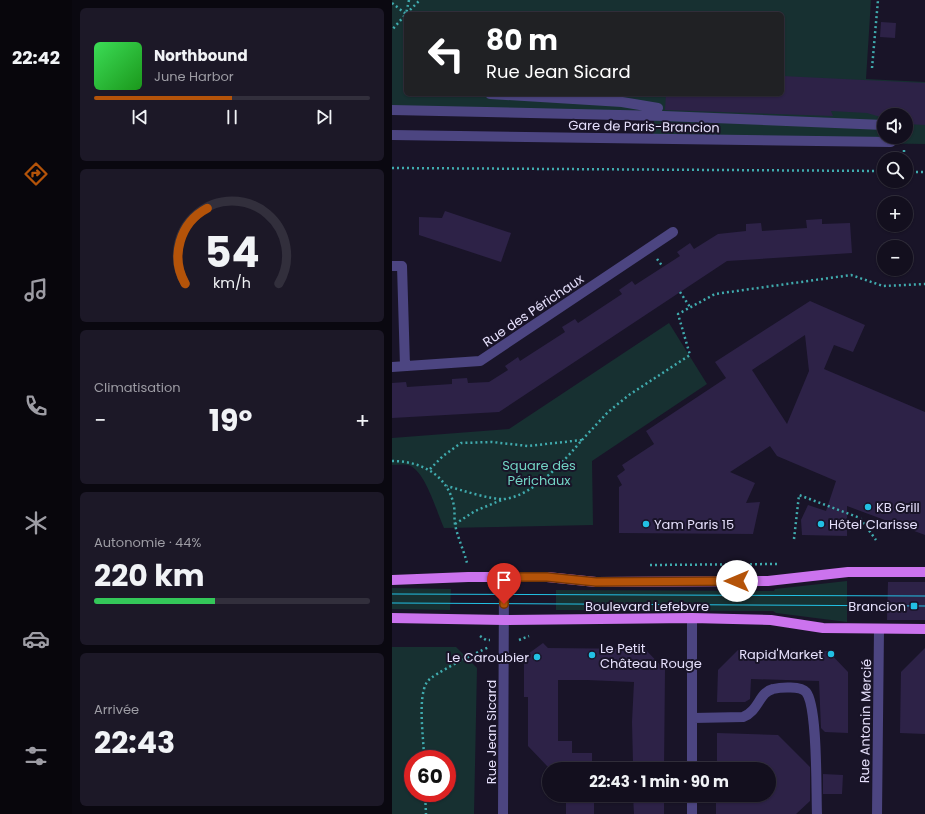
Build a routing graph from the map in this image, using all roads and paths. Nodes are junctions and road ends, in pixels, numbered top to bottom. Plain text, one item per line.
1 (409, 0) edge
2 (420, 0) edge
3 (878, 0) edge
4 (392, 3) edge
5 (404, 12) edge
6 (406, 12) edge
7 (408, 12) edge
8 (404, 16) edge
9 (392, 30) edge
10 (872, 68) dead end
11 (523, 96) edge
12 (658, 108) dead end
13 (392, 110) edge
14 (877, 125) edge
15 (392, 135) edge
16 (877, 142) edge
17 (392, 168) edge
18 (877, 171) edge
19 (913, 172) edge
20 (925, 172) edge
21 (673, 232) dead end
22 (392, 266) edge
23 (925, 284) edge
24 (680, 292) dead end
25 (690, 307) junction
26 (405, 366) junction
27 (392, 367) edge
28 (582, 440) junction
29 (392, 461) edge
30 (430, 469) junction
31 (448, 486) junction
32 (504, 499) junction
33 (455, 525) junction
34 (794, 540) dead end
35 (876, 540) dead end
36 (782, 564) dead end
37 (648, 565) dead end
38 (460, 566) dead end
39 (925, 572) edge
40 (504, 577) junction
41 (392, 580) edge
42 (392, 618) edge
43 (692, 618) junction
44 (504, 620) junction
45 (879, 629) junction
46 (925, 629) edge
47 (504, 640) junction
48 (692, 718) junction
49 (424, 750) edge
50 (692, 762) edge
51 (425, 802) edge
52 (692, 802) edge
53 (426, 814) edge
54 (503, 814) edge
55 (692, 814) edge
56 (817, 814) edge
57 (877, 814) edge

1 - 6 path
2 - 7 path
3 - 10 path
4 - 5 path
8 - 9 path
11 - 12 street
13 - 14 street, Gare de Paris-Brancion
15 - 16 street, Gare de Paris-Brancion
17 - 18 path
19 - 20 path
21 - 26 street, Rue des Périchaux
22 - 26 street
23 - 25 path
24 - 25 path
25 - 28 path
26 - 27 street, Rue des Périchaux
28 - 30 path
28 - 32 path
29 - 30 path
30 - 31 path
31 - 32 path
31 - 33 path
32 - 33 path
33 - 38 path
34 - 35 path
36 - 37 path
39 - 40 main road, Boulevard Lefebvre
40 - 41 main road, Boulevard Lefebvre
40 - 44 street, Rue Jean Sicard
42 - 44 main road, Boulevard Lefebvre
43 - 44 main road, Boulevard Lefebvre
43 - 45 main road, Boulevard Lefebvre
43 - 48 street
44 - 47 street, Rue Jean Sicard
45 - 46 main road, Boulevard Lefebvre
45 - 57 street, Rue Antonin Mercié
47 - 49 path
47 - 54 street, Rue Jean Sicard
48 - 50 street
48 - 56 street
51 - 53 path
52 - 55 street

